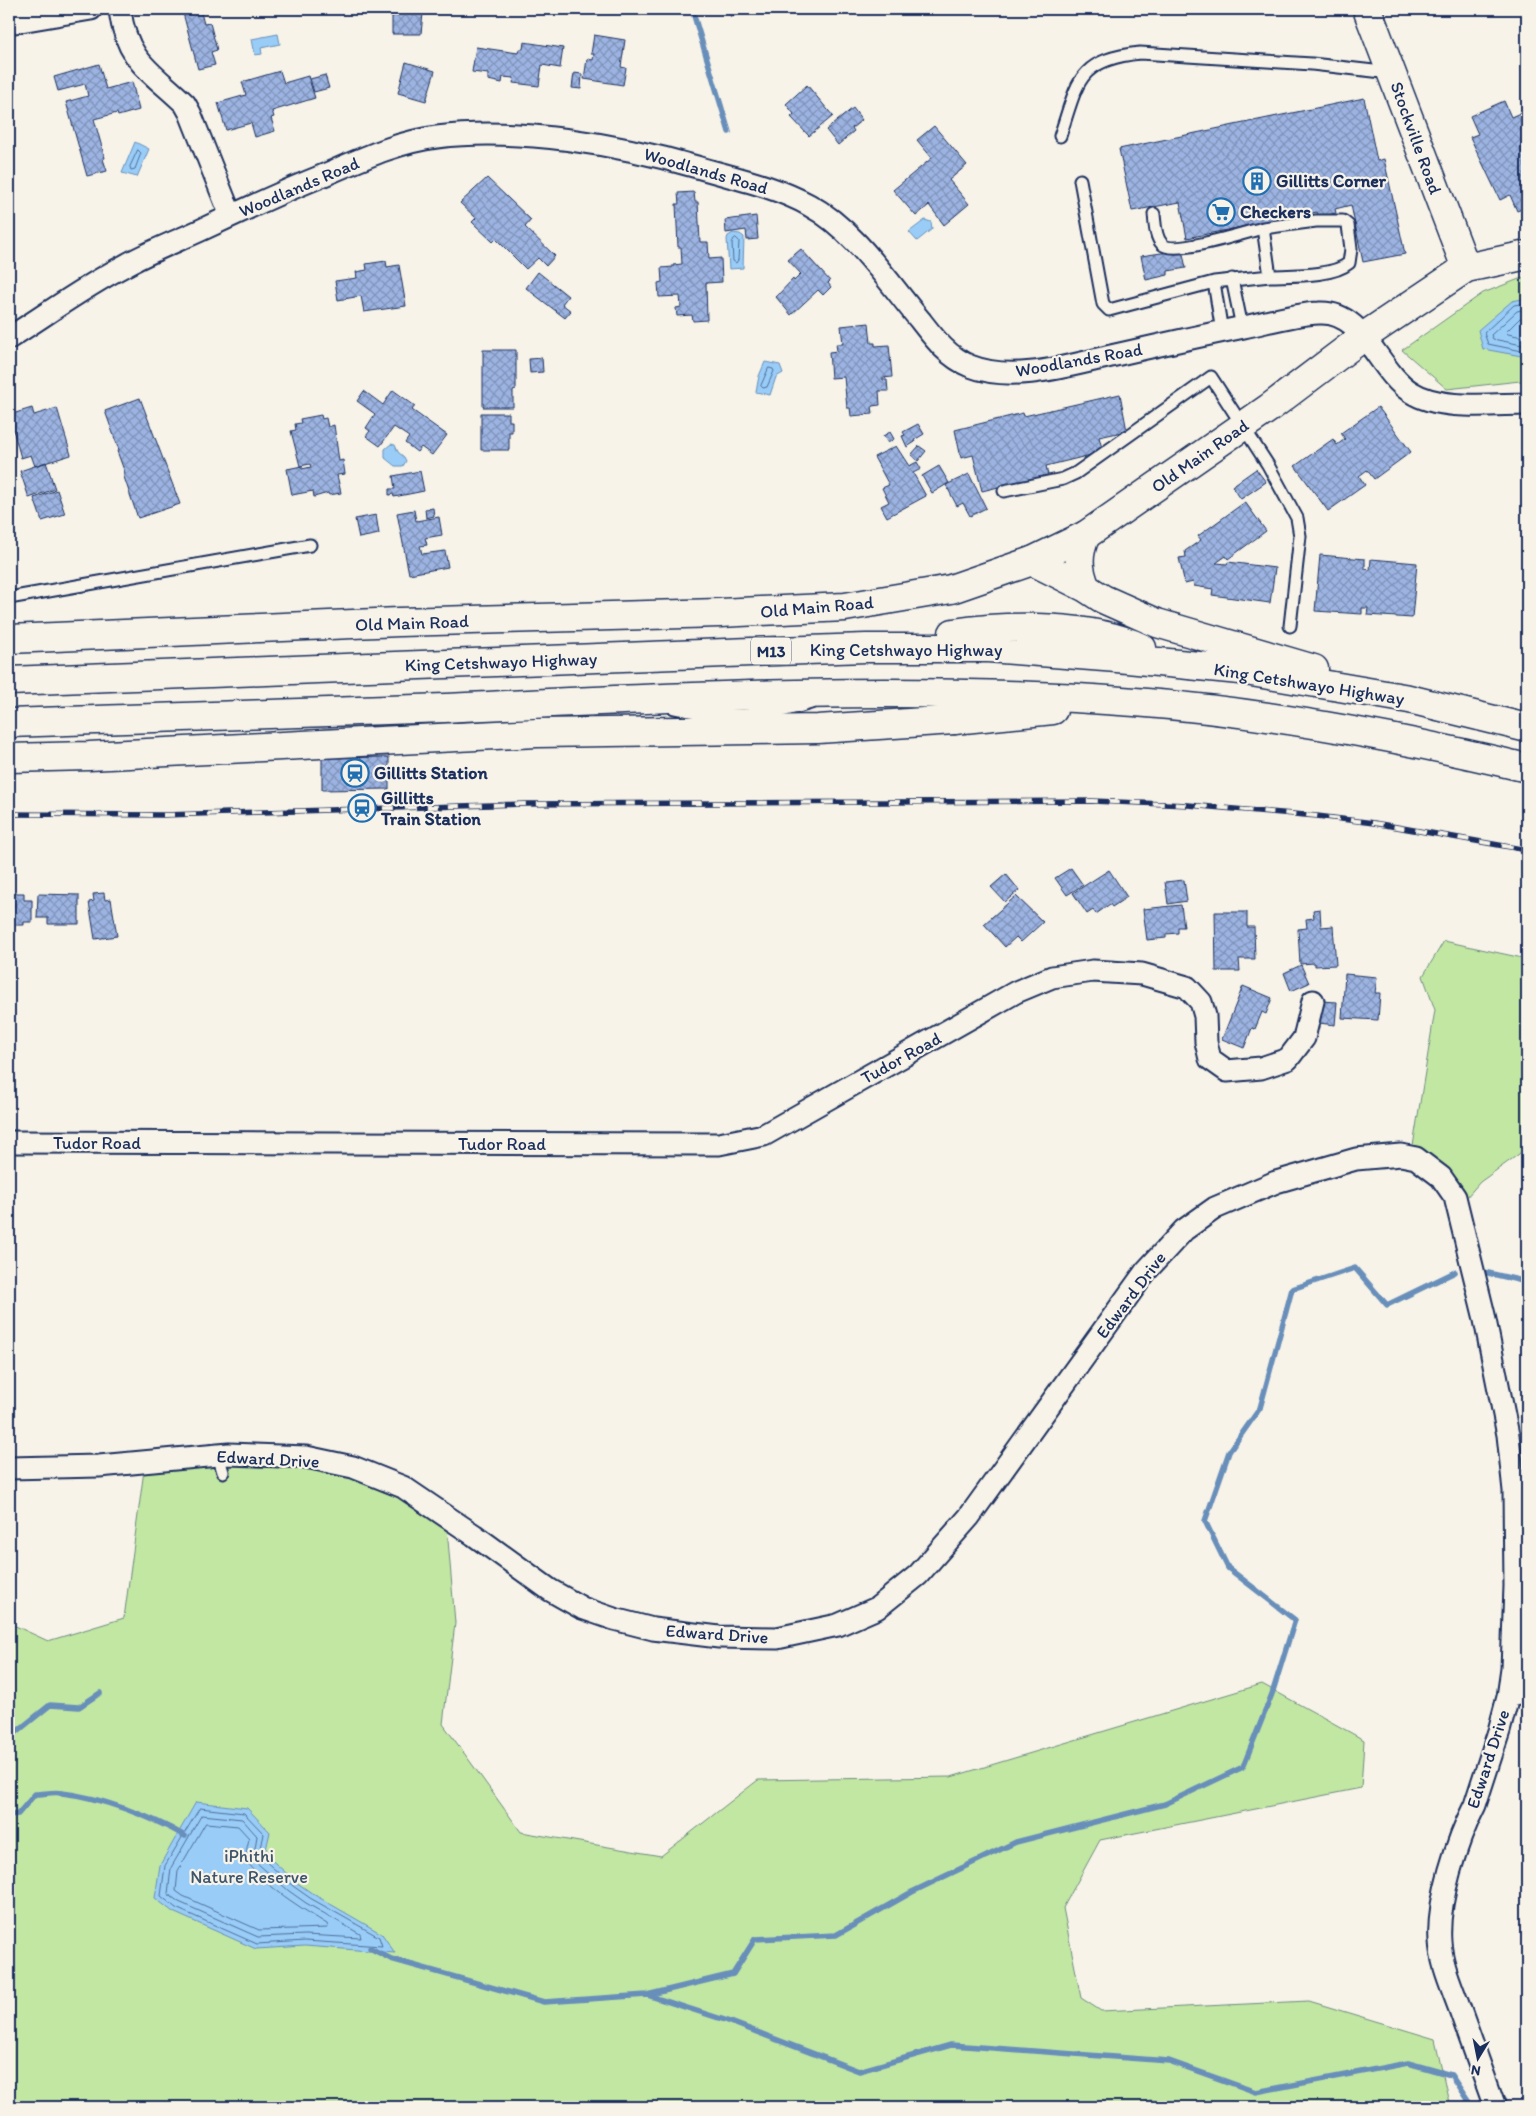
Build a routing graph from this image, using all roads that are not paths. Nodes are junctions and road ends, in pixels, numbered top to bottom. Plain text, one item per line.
1 (91, 9) edge
2 (121, 9) edge
3 (1367, 9) edge
4 (9, 23) edge
5 (1393, 73) junction
6 (1060, 136) dead end
7 (1080, 180) dead end
8 (1154, 214) dead end
9 (231, 216) junction
10 (1263, 228) junction
11 (1527, 255) edge
12 (1466, 268) junction
13 (1270, 276) junction
14 (1232, 279) junction
15 (1214, 282) junction
16 (1232, 329) junction
17 (1363, 337) junction
18 (9, 338) edge
19 (1527, 404) edge
20 (1242, 426) junction
21 (1004, 492) dead end
22 (1086, 535) junction
23 (310, 545) dead end
24 (1032, 561) junction
25 (1086, 588) junction
26 (9, 598) edge
27 (1290, 626) dead end
28 (9, 639) edge
29 (9, 681) edge
30 (1409, 700) junction
31 (1137, 702) junction
32 (9, 723) edge
33 (1527, 728) edge
34 (9, 758) edge
35 (1527, 768) edge
36 (1313, 1001) dead end
37 (9, 1142) edge
38 (9, 1468) edge
39 (1518, 1694) edge
40 (1495, 2107) edge

1 - 4 street
2 - 9 street
3 - 5 main road, Stockville Road
5 - 6 lane
5 - 12 main road, Stockville Road
7 - 15 lane
8 - 10 lane
9 - 16 street, Woodlands Road
9 - 18 street, Woodlands Road
10 - 13 lane
10 - 13 lane
11 - 12 main road, Old Main Road
12 - 17 main road, Old Main Road
13 - 14 lane
14 - 15 lane
14 - 16 lane
15 - 16 lane
16 - 17 street, Woodlands Road
17 - 19 street, Woodlands Road
17 - 20 main road, Old Main Road
20 - 21 lane
20 - 22 main road, Old Main Road
20 - 27 lane
22 - 24 main road, Old Main Road
22 - 25 main road
23 - 26 lane
24 - 25 main road
24 - 28 main road, Old Main Road
25 - 30 main road
29 - 30 main road, King Cetshwayo Highway / M13
30 - 33 main road, King Cetshwayo Highway / M13
31 - 32 main road
31 - 34 main road
31 - 35 main road
36 - 37 street, Tudor Road
38 - 39 street, Edward Drive
39 - 40 street, Edward Drive

